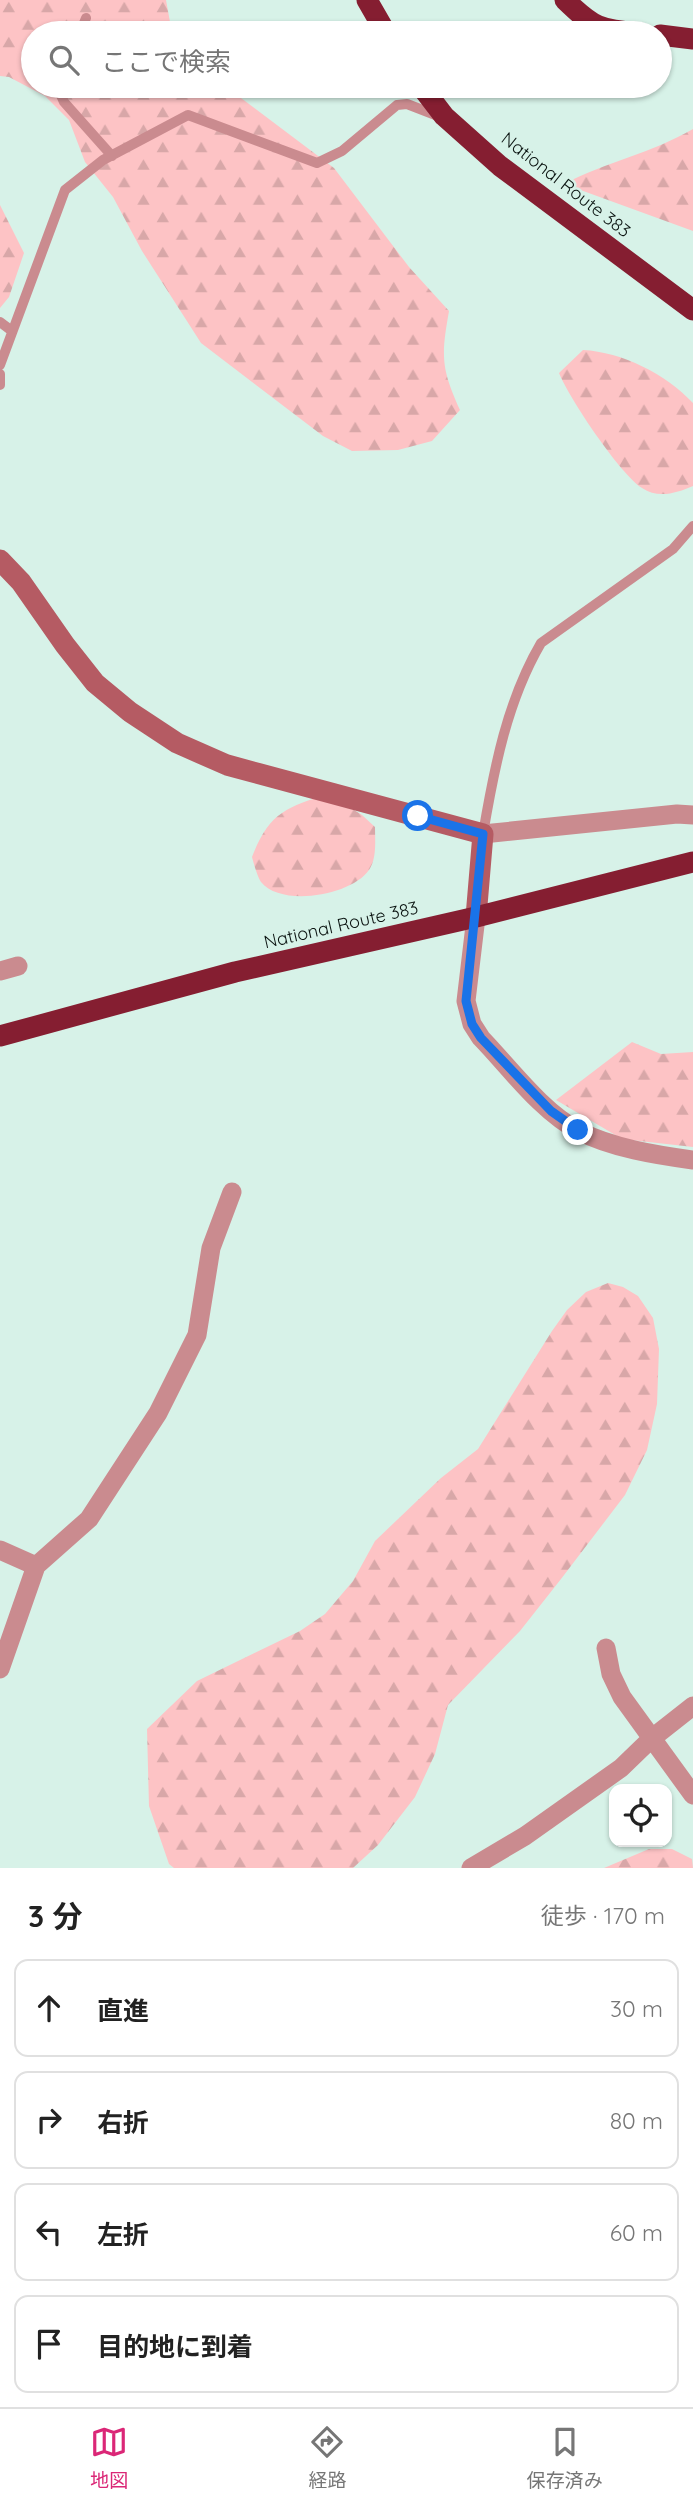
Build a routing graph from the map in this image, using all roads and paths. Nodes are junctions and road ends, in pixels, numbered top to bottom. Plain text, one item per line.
1 (367, 0) edge
2 (565, 0) edge
3 (86, 18) dead end
4 (85, 21) edge
5 (379, 21) edge
6 (586, 21) edge
7 (672, 36) edge
8 (693, 39) edge
9 (62, 98) edge
10 (431, 98) edge
11 (449, 120) junction
12 (112, 156) junction
13 (693, 310) edge
14 (0, 322) edge
15 (12, 331) junction
16 (0, 365) edge
17 (0, 374) edge
18 (0, 385) edge
19 (693, 526) edge
20 (0, 560) edge
21 (693, 802) edge
22 (685, 815) edge
23 (483, 834) junction
24 (693, 862) edge
25 (476, 917) junction
26 (0, 1036) edge
27 (693, 1160) edge
28 (232, 1192) dead end
29 (0, 1550) edge
30 (36, 1566) junction
31 (606, 1648) dead end
32 (0, 1669) edge
33 (693, 1706) edge
34 (651, 1739) junction
35 (693, 1795) edge
36 (471, 1868) edge

1 - 5 highway
2 - 6 highway
3 - 4 lane
7 - 8 highway
9 - 12 lane
10 - 11 highway, National Route 383
11 - 12 lane
11 - 13 highway, National Route 383
12 - 15 lane
14 - 15 lane
15 - 16 lane
17 - 18 lane
19 - 23 lane
20 - 23 street
21 - 22 street
22 - 23 street
23 - 25 street
24 - 25 highway, National Route 383
25 - 26 highway, National Route 383
25 - 27 street
28 - 30 street
29 - 30 street
30 - 32 street
31 - 34 street
33 - 34 street
34 - 35 street
34 - 36 street

